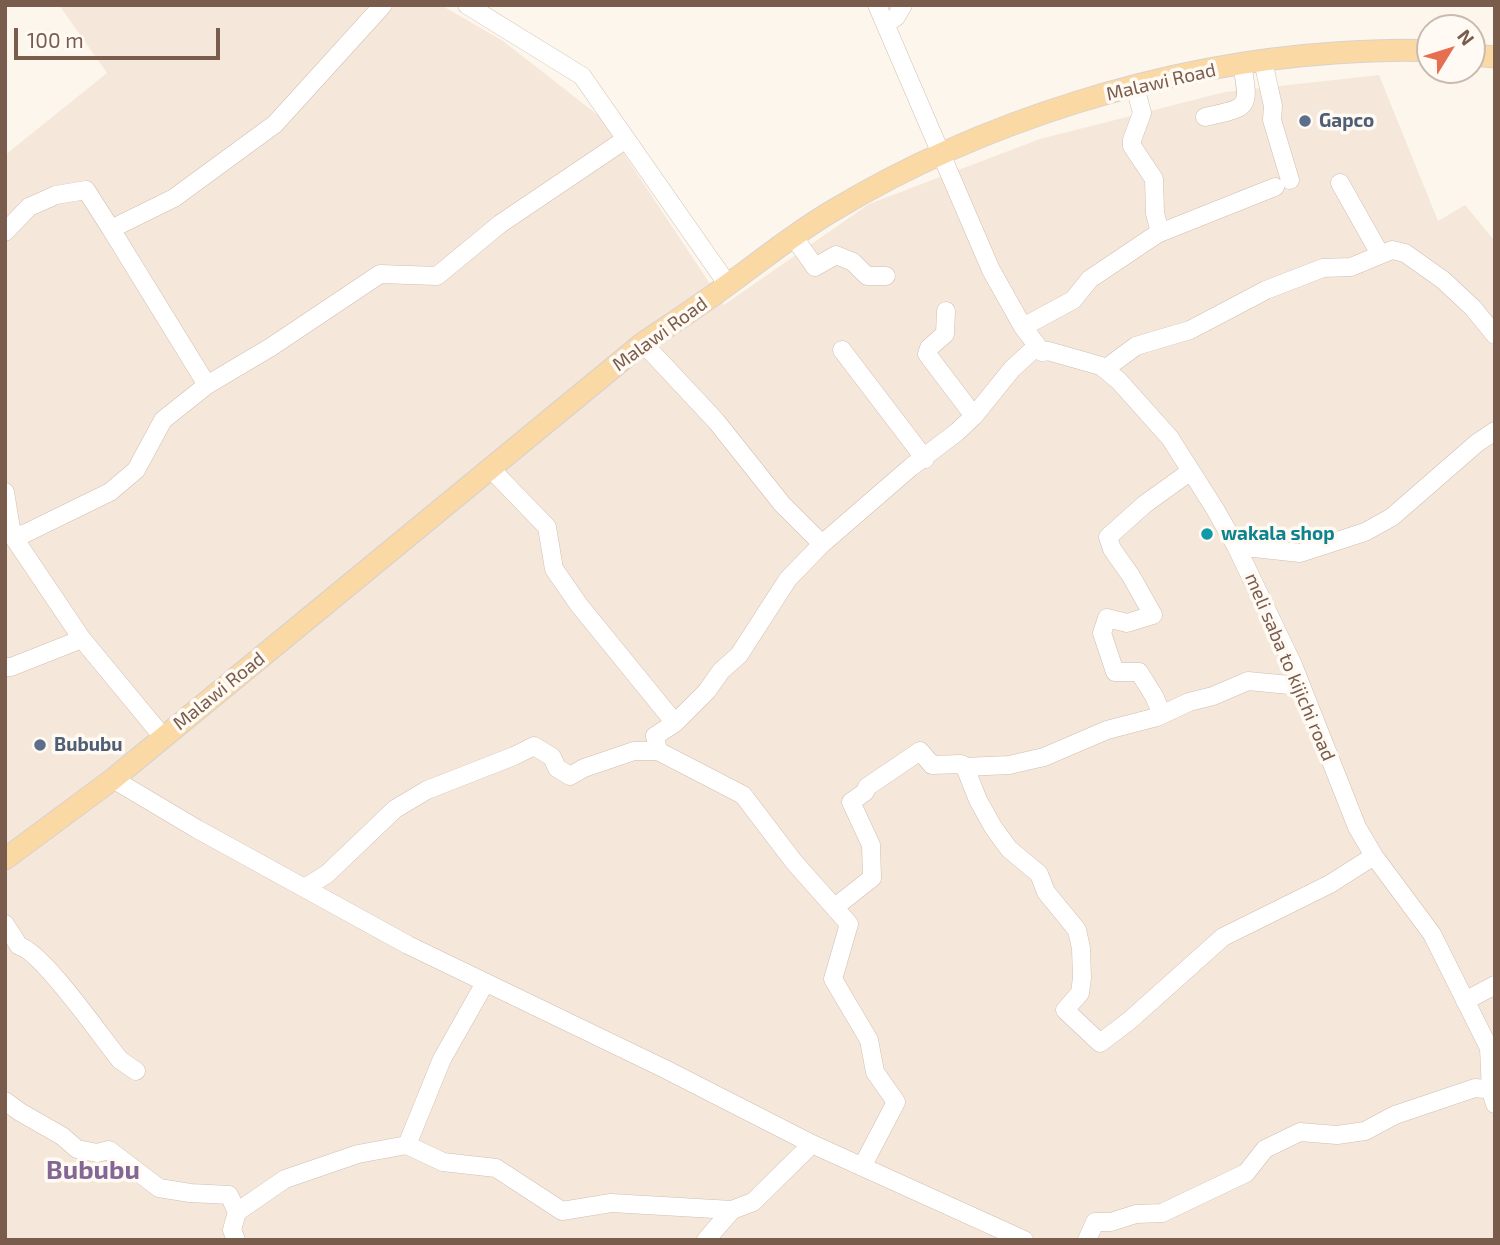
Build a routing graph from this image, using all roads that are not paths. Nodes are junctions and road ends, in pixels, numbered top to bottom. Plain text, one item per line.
1 (383, 5) edge
2 (467, 5) edge
3 (877, 5) edge
4 (903, 5) edge
5 (886, 24) junction
6 (1416, 51) edge
7 (1252, 62) junction
8 (1135, 86) junction
9 (1205, 117) dead end
10 (626, 139) junction
11 (940, 155) junction
12 (1340, 183) dead end
13 (111, 229) junction
14 (5, 232) edge
15 (1160, 233) junction
16 (793, 236) junction
17 (1380, 254) junction
18 (886, 276) dead end
19 (728, 285) junction
20 (946, 311) dead end
21 (1023, 327) junction
22 (1495, 335) edge
23 (643, 343) junction
24 (1036, 347) junction
25 (842, 350) dead end
26 (1105, 369) junction
27 (207, 385) junction
28 (974, 416) junction
29 (1495, 431) edge
30 (925, 459) junction
31 (490, 468) junction
32 (1191, 471) junction
33 (5, 492) edge
34 (8, 533) edge
35 (822, 544) junction
36 (1236, 546) junction
37 (82, 639) junction
38 (5, 667) edge
39 (1300, 686) junction
40 (1162, 715) junction
41 (675, 723) junction
42 (163, 737) junction
43 (658, 751) junction
44 (965, 767) junction
45 (113, 779) junction
46 (1374, 856) junction
47 (5, 859) edge
48 (306, 887) junction
49 (835, 907) junction
50 (5, 924) edge
51 (485, 983) junction
52 (1495, 985) edge
53 (1465, 1001) junction
54 (136, 1071) dead end
55 (1493, 1095) edge
56 (5, 1101) edge
57 (812, 1144) junction
58 (407, 1145) junction
59 (862, 1167) junction
60 (733, 1210) junction
61 (237, 1212) junction
62 (236, 1240) edge
63 (706, 1240) edge
64 (1024, 1240) edge
65 (1087, 1240) edge

1 - 13 street
2 - 10 street
3 - 5 street
4 - 5 street
5 - 11 street
6 - 7 main road, Malawi Road
7 - 8 main road, Malawi Road
7 - 9 street
7 - 15 street
8 - 11 main road, Malawi Road
8 - 15 street
10 - 19 street
10 - 27 street
11 - 16 main road, Malawi Road
11 - 21 street
12 - 17 street
13 - 14 street
13 - 27 street
15 - 21 street
16 - 18 street
16 - 19 main road, Malawi Road
17 - 22 street
17 - 26 street
19 - 23 main road, Malawi Road
20 - 28 street
21 - 24 street
23 - 31 main road, Malawi Road
23 - 35 street
24 - 26 street, meli saba to kijichi road
24 - 28 street
25 - 30 street
26 - 32 street, meli saba to kijichi road
27 - 34 street
28 - 30 street
29 - 36 street
30 - 35 street
31 - 41 street
31 - 42 main road, Malawi Road
32 - 36 street, meli saba to kijichi road
32 - 40 street
33 - 34 street
34 - 37 street
35 - 41 street
36 - 39 street, meli saba to kijichi road
37 - 38 street
37 - 42 street
39 - 40 street
39 - 46 street, meli saba to kijichi road
40 - 44 street
41 - 43 street
42 - 45 main road, Malawi Road
43 - 48 street
43 - 49 street
44 - 46 street
44 - 49 street
45 - 47 main road, Malawi Road
45 - 48 street
46 - 53 street, meli saba to kijichi road
48 - 51 street
49 - 59 street
50 - 54 street
51 - 57 street
51 - 58 street
52 - 53 street
53 - 55 street, meli saba to kijichi road
55 - 65 street
56 - 61 street
57 - 59 street
57 - 60 street
58 - 60 street
58 - 61 street
59 - 64 street
60 - 63 street
61 - 62 street

